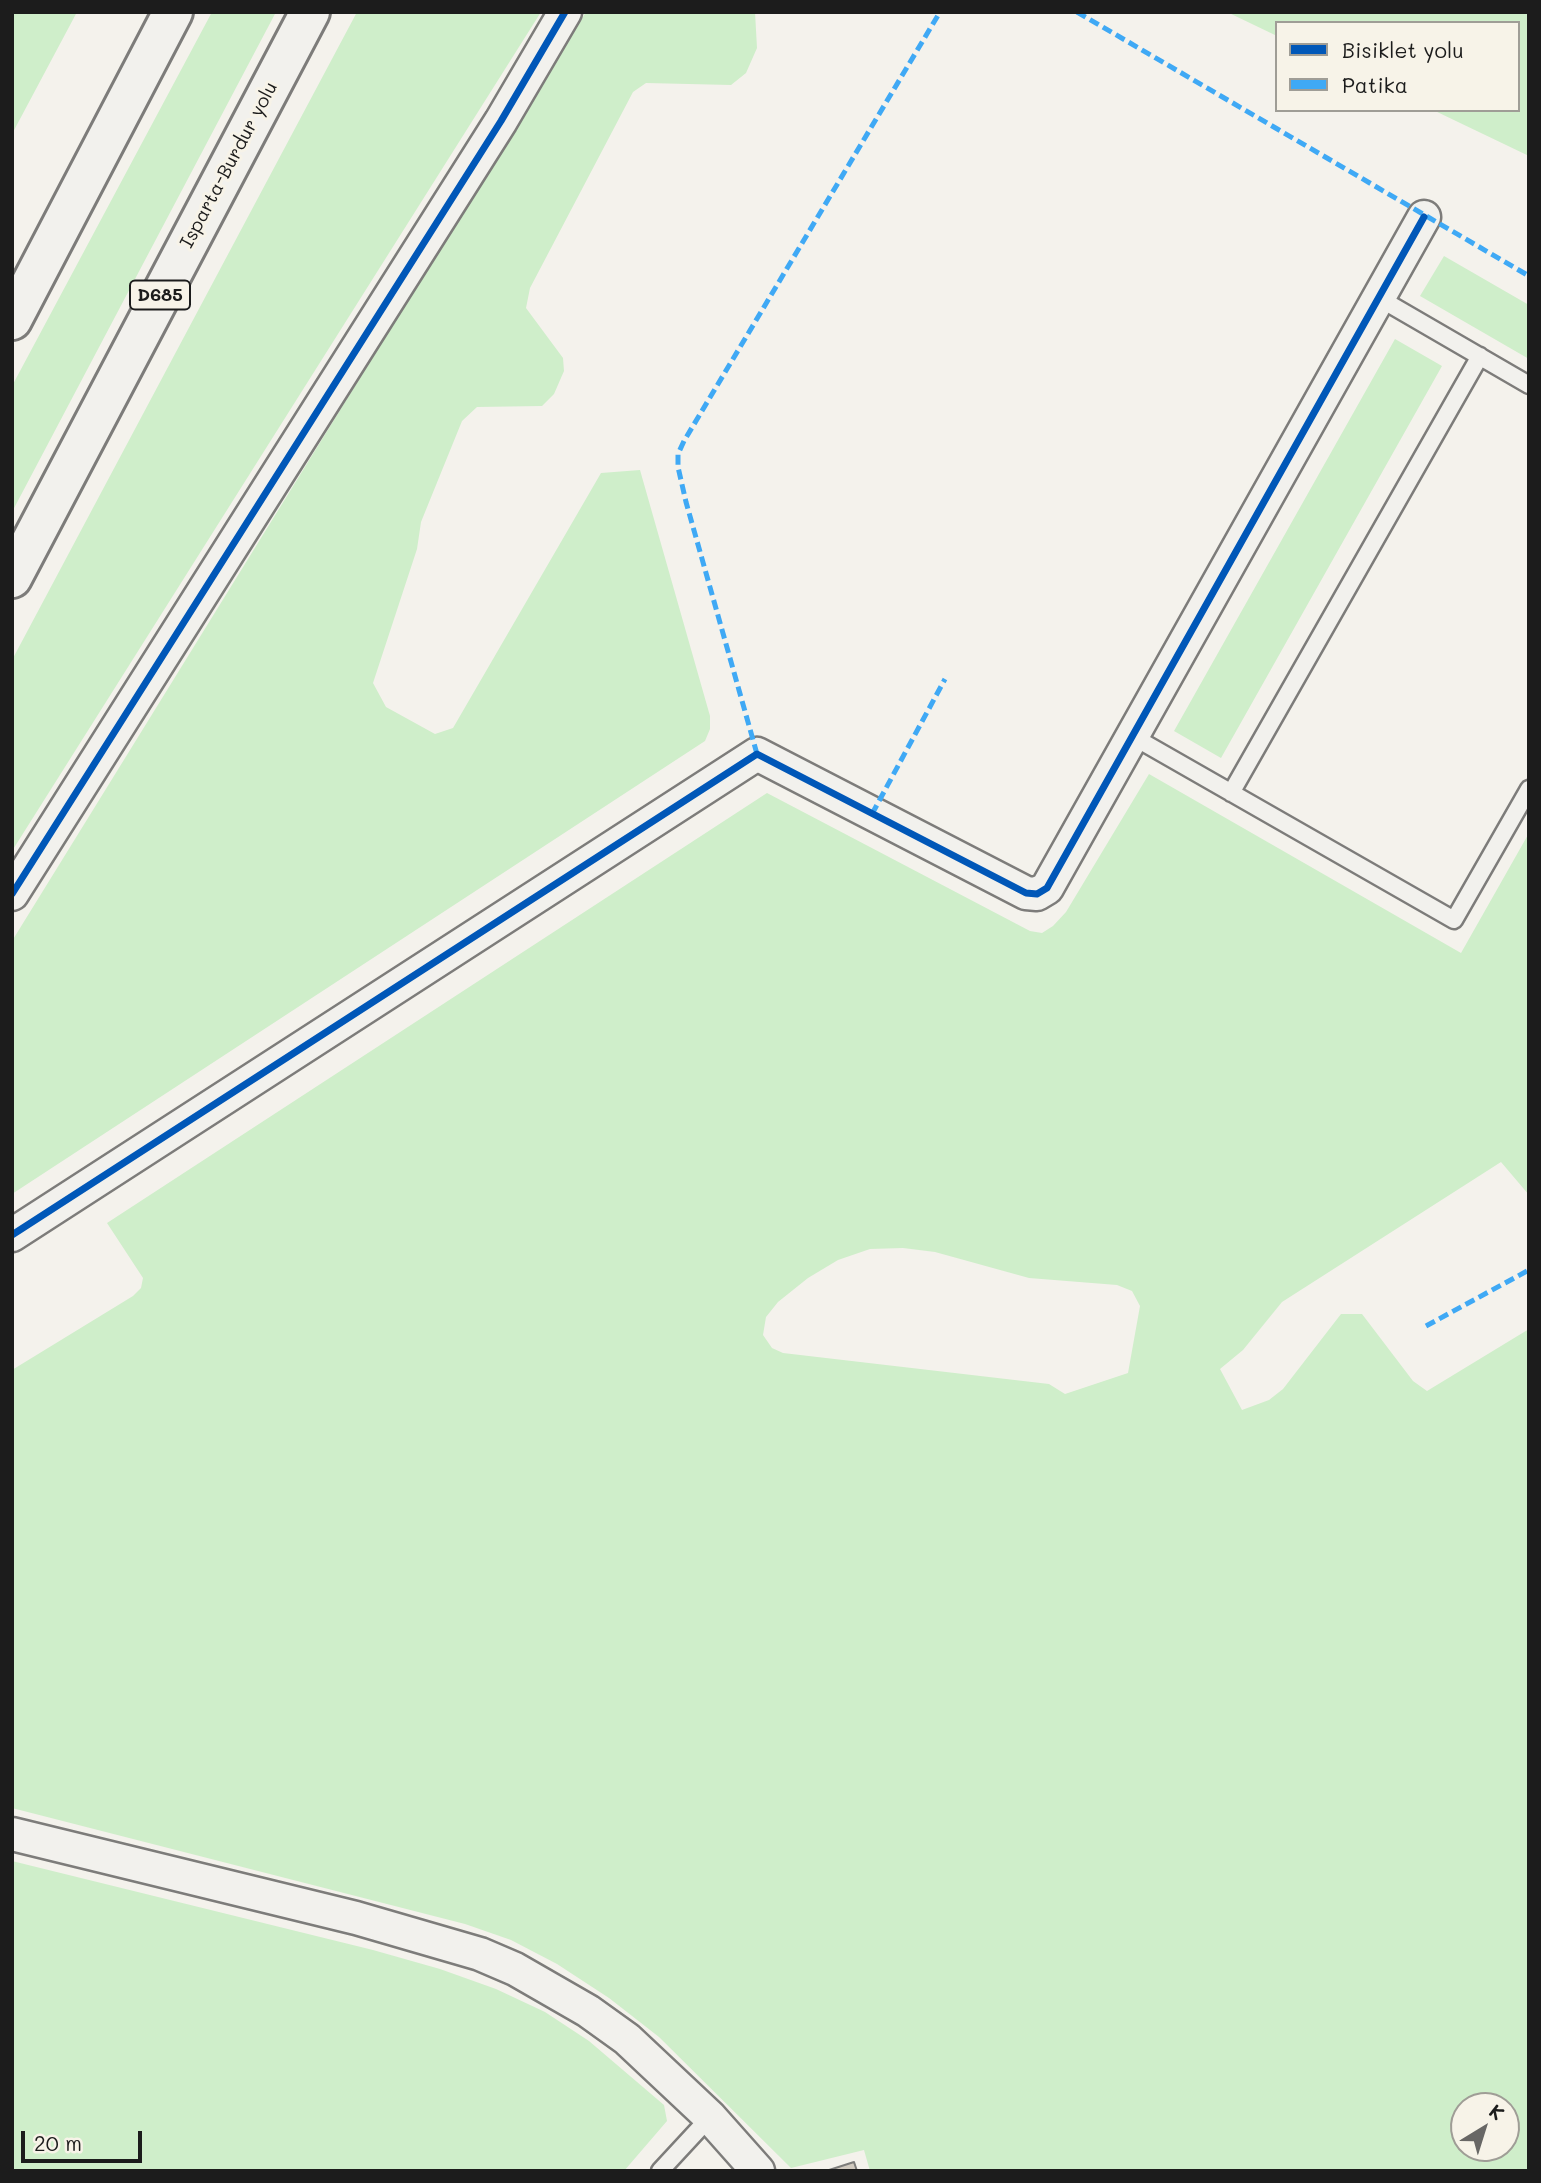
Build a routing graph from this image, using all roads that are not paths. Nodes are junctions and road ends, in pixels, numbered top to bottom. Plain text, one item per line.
1 (173, 12) edge
2 (310, 12) edge
3 (565, 12) edge
4 (1424, 217) dead end
5 (1379, 298) junction
6 (12, 320) edge
7 (1480, 356) junction
8 (1529, 385) edge
9 (12, 578) edge
10 (1132, 736) junction
11 (1529, 789) edge
12 (1231, 793) junction
13 (12, 894) edge
14 (12, 1235) edge
15 (12, 1835) edge
16 (710, 2117) junction
17 (660, 2171) edge
18 (758, 2171) edge

1 - 6 highway
2 - 9 highway, Isparta-Burdur yolu / D685
3 - 13 street
4 - 5 street
5 - 7 lane
5 - 10 street
7 - 8 lane
7 - 12 lane
10 - 12 lane
10 - 14 street
11 - 12 lane
15 - 16 street
16 - 17 lane
16 - 18 street

